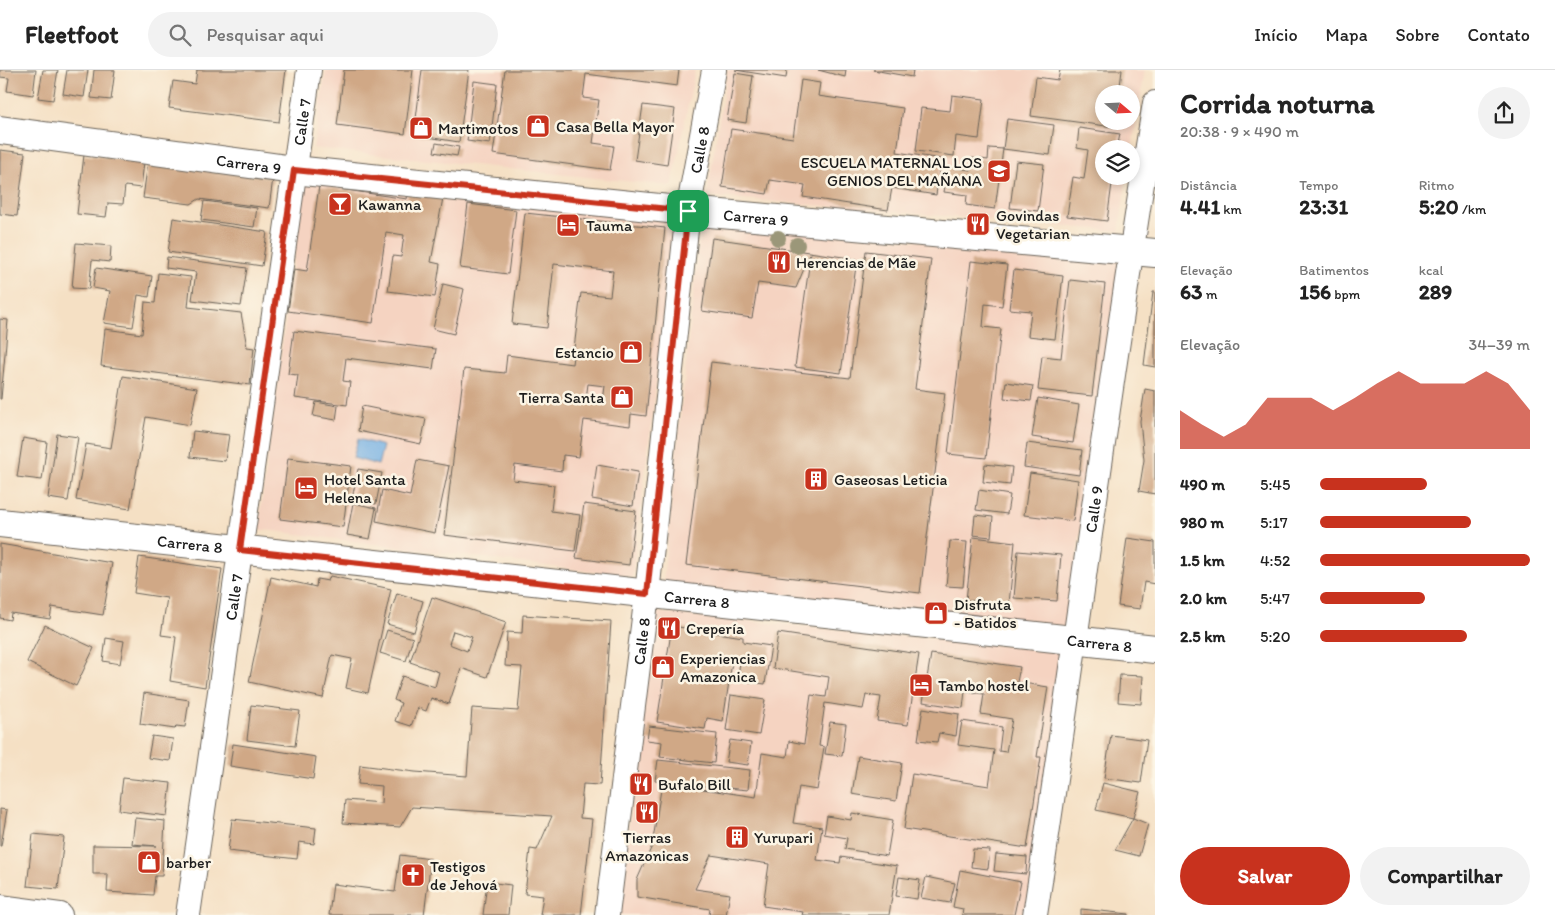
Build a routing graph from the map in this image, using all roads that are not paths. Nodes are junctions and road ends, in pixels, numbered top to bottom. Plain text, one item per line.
1 (309, 70) edge
2 (707, 70) edge
3 (714, 70) edge
4 (1155, 103) edge
5 (0, 130) edge
6 (294, 170) junction
7 (685, 210) junction
8 (1143, 251) edge
9 (0, 523) edge
10 (240, 550) junction
11 (647, 594) junction
12 (1077, 641) junction
13 (1155, 649) edge
14 (0, 907) edge
15 (60, 915) edge
16 (188, 915) edge
17 (608, 915) edge
18 (1035, 915) edge

1 - 6 street, Calle 7
2 - 7 street
3 - 7 street, Calle 8
4 - 8 street, Calle 9
5 - 6 street, Carrera 9
6 - 7 street, Carrera 9
6 - 10 street, Calle 7
7 - 8 street, Carrera 9
7 - 11 street, Calle 8
8 - 12 street, Calle 9
9 - 10 street, Carrera 8
10 - 11 street, Carrera 8
10 - 16 street, Calle 7
11 - 12 street, Carrera 8
11 - 17 street, Calle 8
12 - 13 street, Carrera 8
12 - 18 street, Calle 9
14 - 15 street

